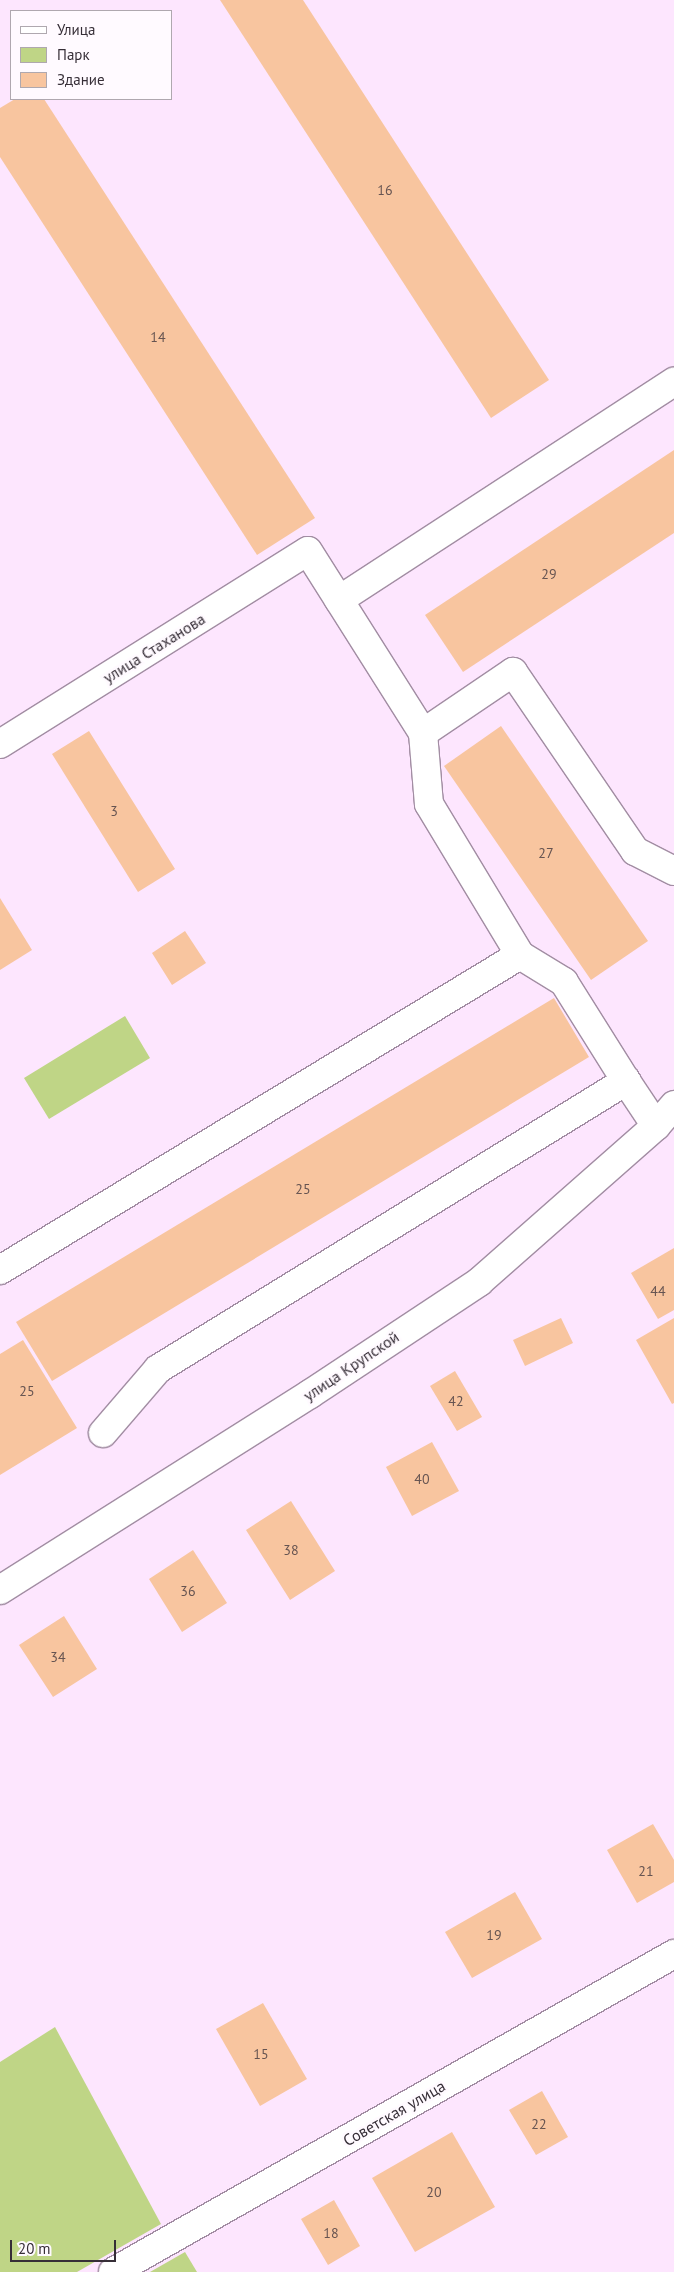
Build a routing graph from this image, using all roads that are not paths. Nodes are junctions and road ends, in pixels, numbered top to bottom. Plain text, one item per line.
1 (674, 382) edge
2 (339, 600) junction
3 (423, 734) junction
4 (0, 744) edge
5 (674, 872) edge
6 (520, 954) junction
7 (626, 1081) junction
8 (674, 1105) edge
9 (656, 1126) junction
10 (0, 1270) edge
11 (102, 1433) dead end
12 (0, 1590) edge
13 (674, 1954) edge
14 (113, 2272) edge

1 - 2 street
2 - 3 street
2 - 4 street, улица Стаханова
3 - 5 street
3 - 6 street
6 - 7 street
6 - 10 street
7 - 9 street
7 - 11 street
8 - 9 street, улица Крупской
9 - 12 street, улица Крупской
13 - 14 street, Советская улица

